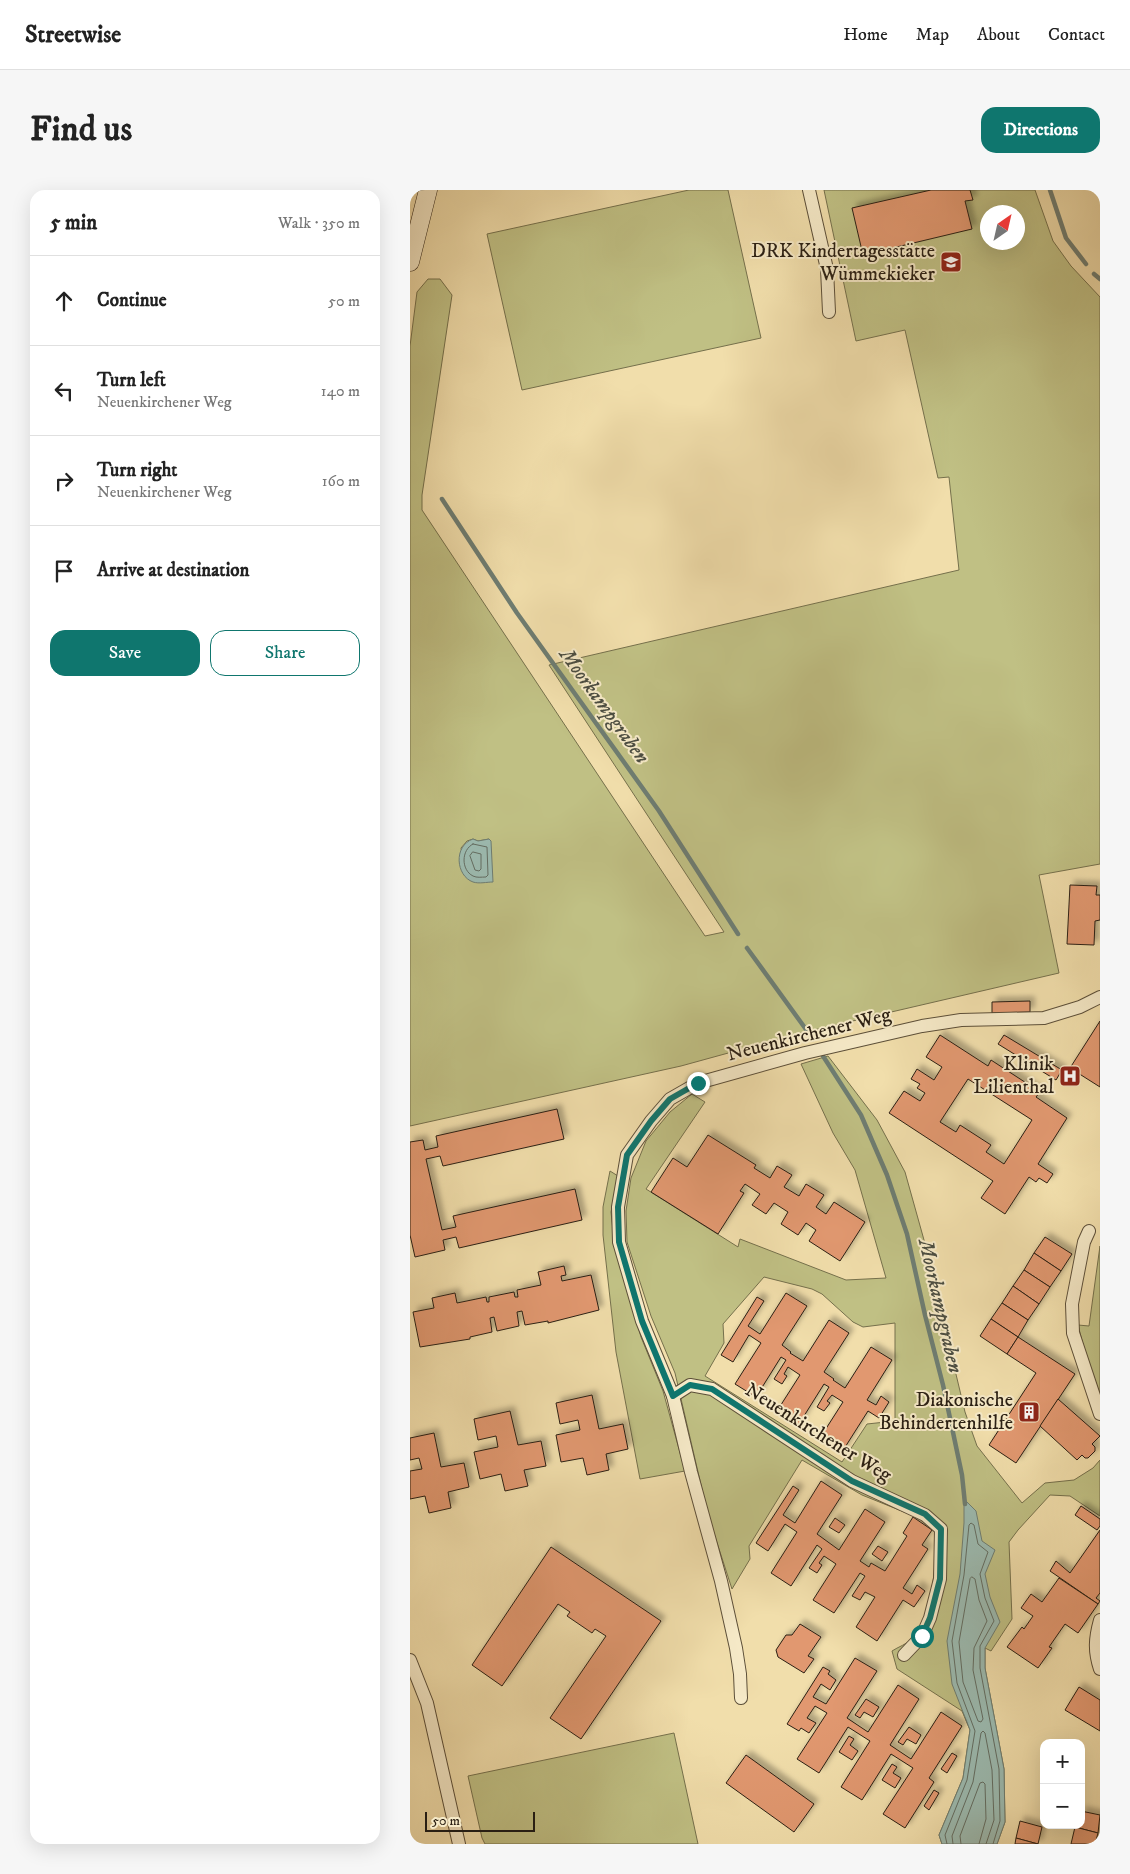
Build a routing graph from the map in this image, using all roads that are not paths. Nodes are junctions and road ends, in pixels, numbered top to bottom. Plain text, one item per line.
1 (428, 190) edge
2 (809, 190) edge
3 (410, 262) edge
4 (830, 312) dead end
5 (1100, 997) edge
6 (1088, 1231) dead end
7 (673, 1396) junction
8 (1100, 1414) edge
9 (1100, 1620) edge
10 (904, 1655) dead end
11 (410, 1660) edge
12 (1100, 1669) edge
13 (741, 1698) dead end
14 (459, 1844) edge

1 - 3 main road
2 - 4 street
5 - 7 street, Neuenkirchener Weg
6 - 8 street
7 - 10 street, Neuenkirchener Weg
7 - 13 street, Neuenkirchener Weg
9 - 12 street
11 - 14 street

